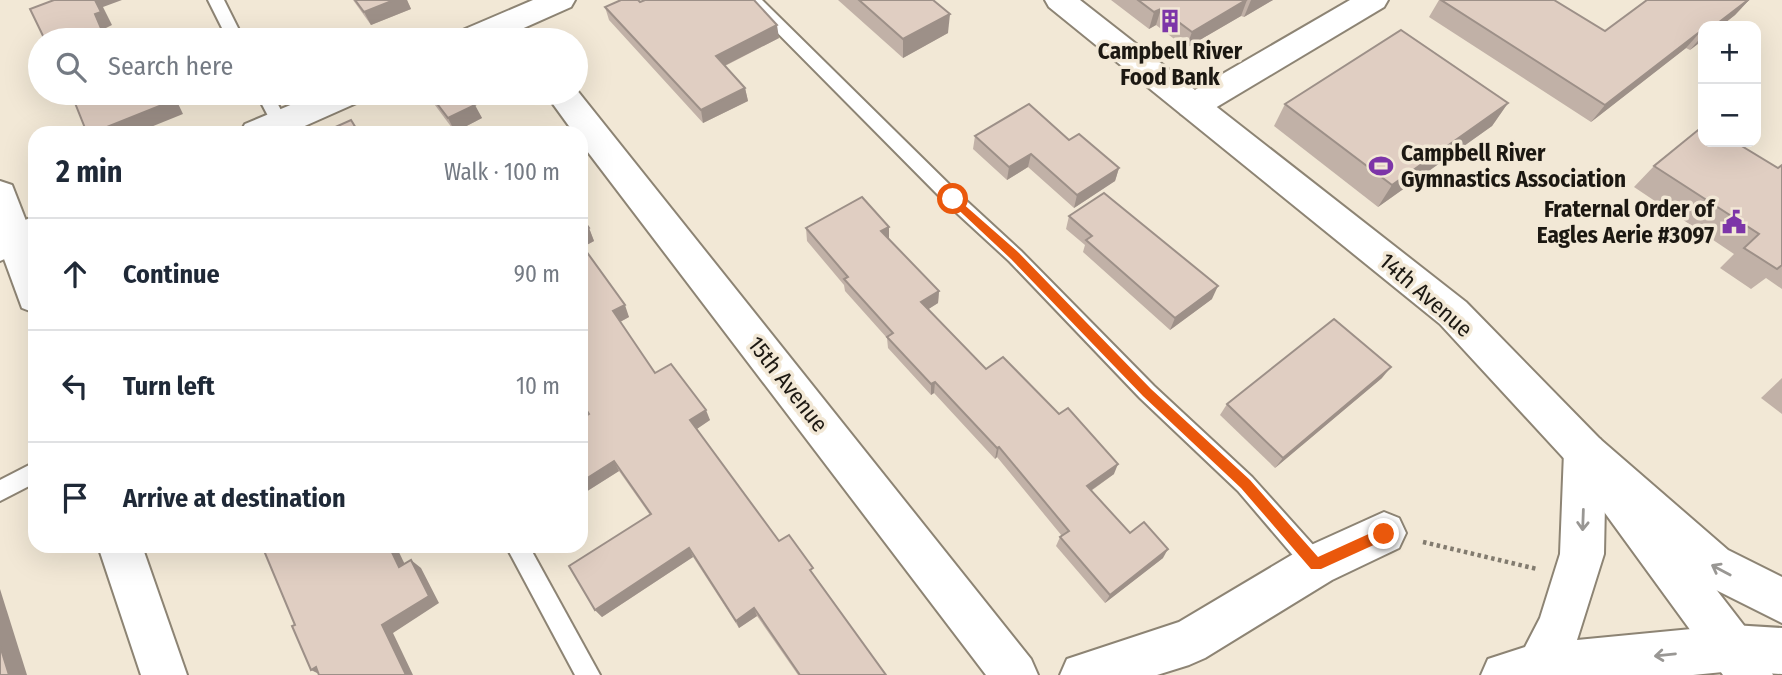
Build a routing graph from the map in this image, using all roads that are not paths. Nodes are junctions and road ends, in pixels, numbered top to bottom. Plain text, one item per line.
1 (216, 0) edge
2 (560, 0) edge
3 (754, 0) edge
4 (1060, 0) edge
5 (1373, 0) edge
6 (505, 21) edge
7 (230, 28) edge
8 (267, 105) edge
9 (325, 105) edge
10 (570, 105) edge
11 (1193, 106) junction
12 (273, 126) edge
13 (282, 126) edge
14 (587, 126) edge
15 (588, 128) edge
16 (0, 195) edge
17 (17, 238) edge
18 (28, 274) edge
19 (1585, 452) junction
20 (28, 476) edge
21 (0, 491) edge
22 (1384, 534) road end
23 (122, 553) edge
24 (521, 553) edge
25 (1316, 565) junction
26 (1782, 601) edge
27 (1782, 651) edge
28 (1742, 662) edge
29 (1522, 671) edge
30 (163, 675) edge
31 (588, 675) edge
32 (1015, 675) edge
33 (1083, 675) edge

1 - 7 lane
2 - 6 main road
3 - 25 lane
4 - 11 main road, 14th Avenue
5 - 11 main road
8 - 12 lane
9 - 13 main road
10 - 14 main road, 15th Avenue
11 - 19 main road, 14th Avenue
15 - 32 main road, 15th Avenue
16 - 17 main road
17 - 18 main road
26 -> 19 main road
19 - 28 main road, 14th Avenue
19 -> 29 main road
20 - 21 lane
22 - 25 main road
23 - 30 main road
24 - 31 lane
25 - 33 main road
27 - 28 main road
28 -> 29 main road

